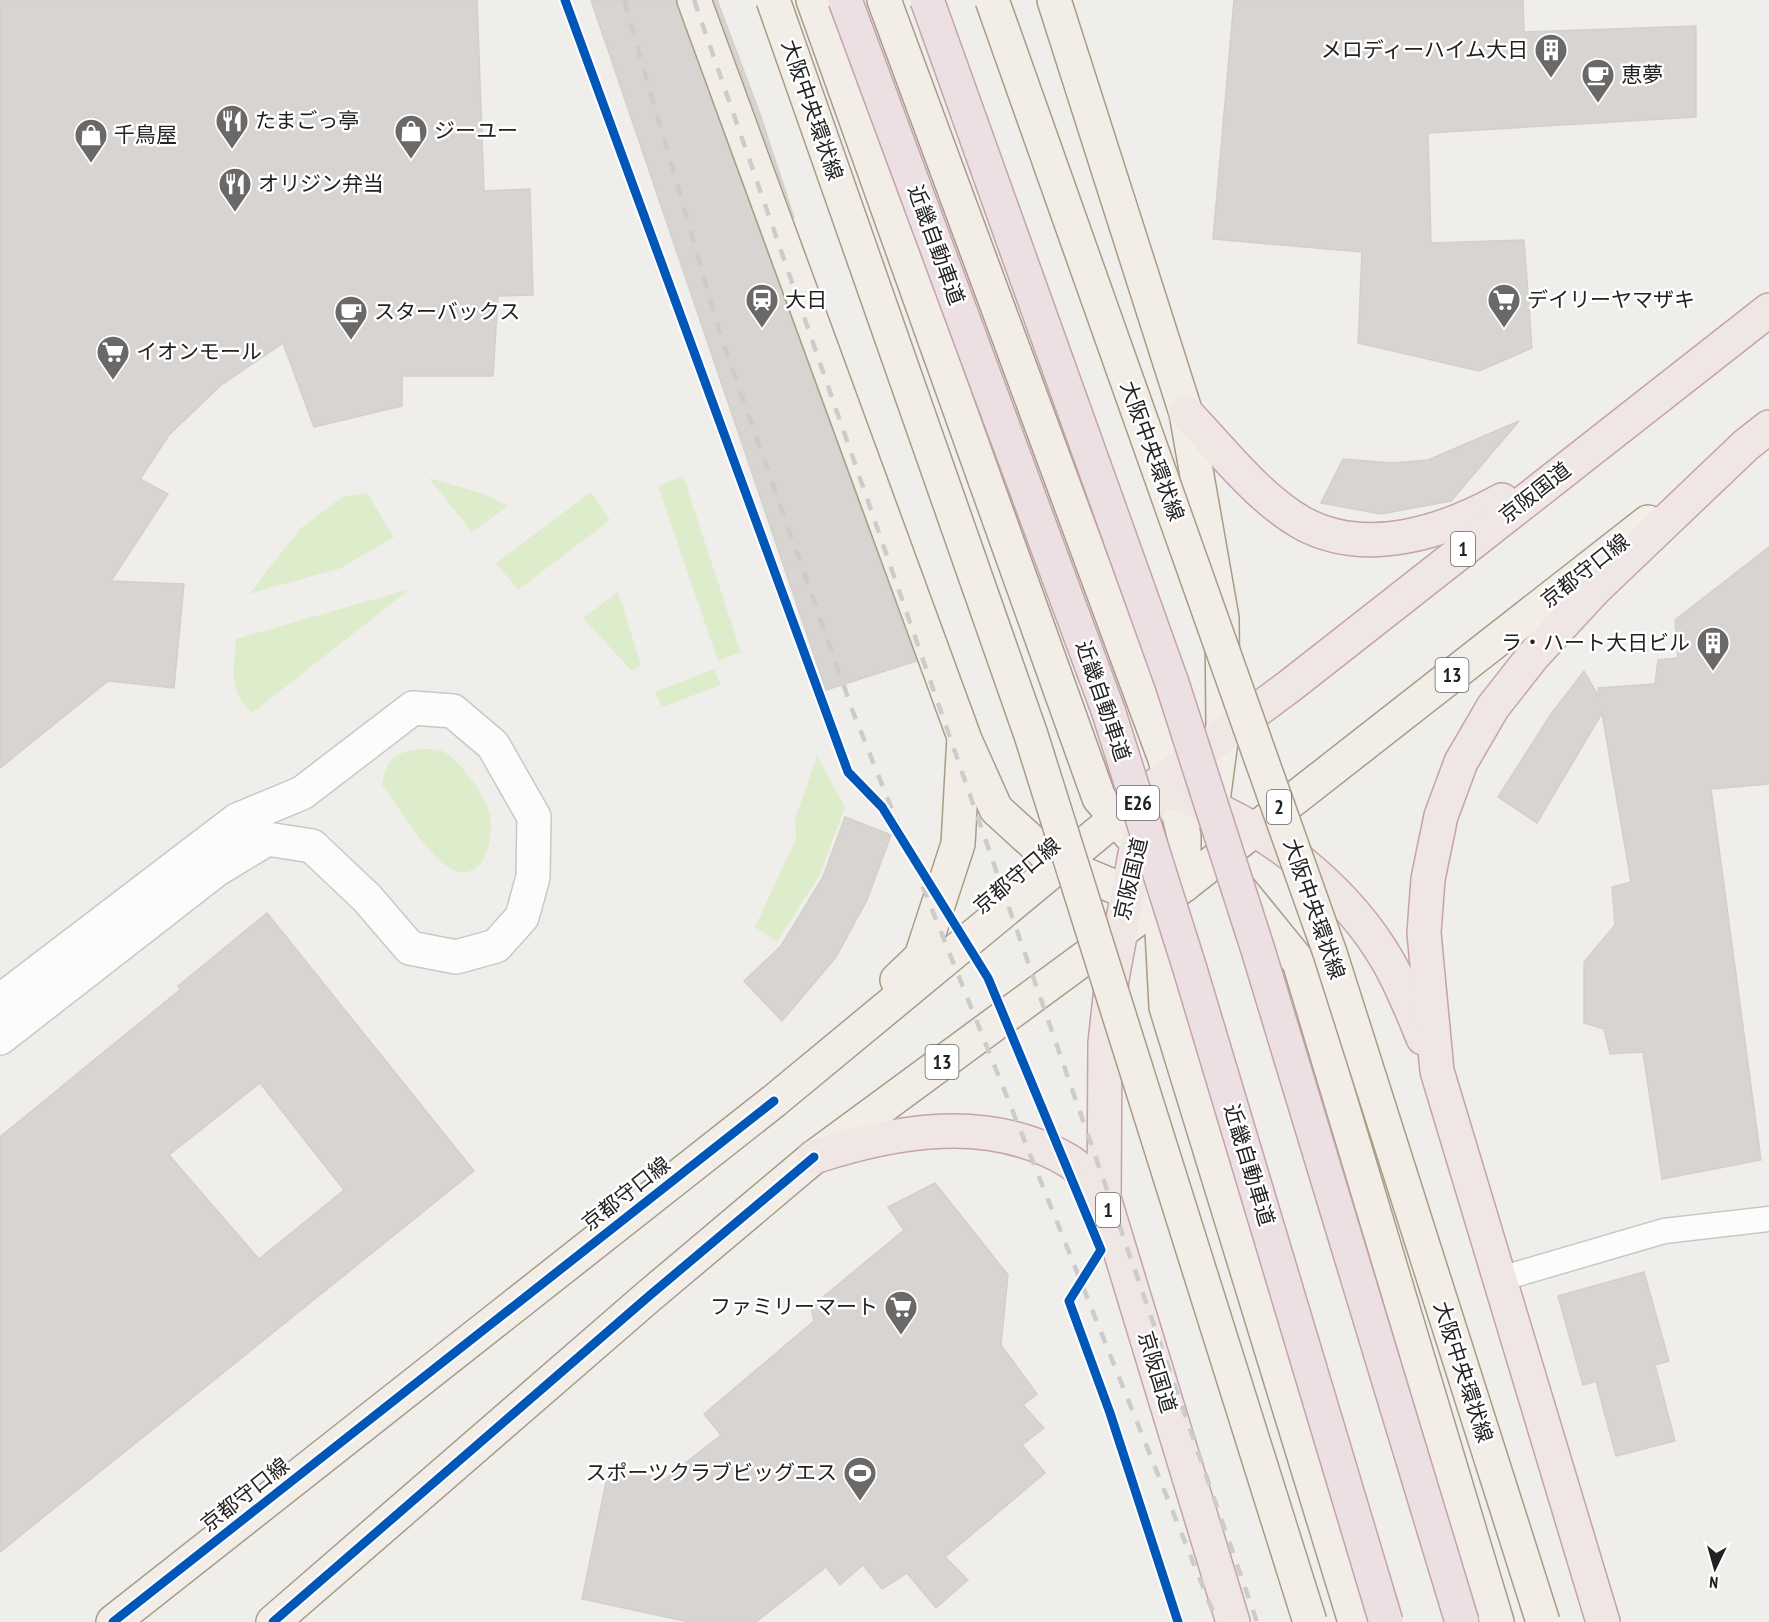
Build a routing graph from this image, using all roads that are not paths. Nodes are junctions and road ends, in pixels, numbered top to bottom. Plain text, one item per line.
1 (694, 0) edge
2 (773, 0) edge
3 (813, 0) edge
4 (844, 0) edge
5 (884, 0) edge
6 (927, 0) edge
7 (992, 0) edge
8 (1054, 0) edge
9 (1769, 310) edge
10 (1186, 413) junction
11 (1758, 436) edge
12 (1580, 457) junction
13 (1221, 736) junction
14 (964, 737) junction
15 (1169, 792) junction
16 (1214, 809) junction
17 (1116, 818) junction
18 (1254, 830) junction
19 (1208, 851) junction
20 (1060, 864) junction
21 (1160, 877) junction
22 (1127, 892) junction
23 (1119, 933) junction
24 (0, 1001) edge
25 (0, 1038) edge
26 (1437, 1071) junction
27 (774, 1101) junction
28 (814, 1157) junction
29 (1104, 1198) junction
30 (1769, 1220) edge
31 (1500, 1279) junction
32 (113, 1622) edge
33 (273, 1622) edge
34 (1233, 1622) edge
35 (1310, 1622) edge
36 (1355, 1622) edge
37 (1386, 1622) edge
38 (1462, 1622) edge
39 (1497, 1622) edge
40 (1542, 1622) edge
41 (1603, 1622) edge

1 - 14 main road
2 - 35 main road, 大阪中央環状線, bridge
3 - 17 main road
4 - 37 highway, 近畿自動車道 / E26, bridge
5 - 15 main road
6 - 38 highway, bridge
7 - 40 main road, 大阪中央環状線 / 2, bridge
8 - 10 main road
9 - 12 highway, 京阪国道 / 1
10 - 12 highway
10 - 13 main road
11 - 18 main road, 京都守口線 / 13
11 - 26 highway
12 - 13 highway, 京阪国道 / 1
13 - 15 highway, 京阪国道 / 1
13 - 16 main road
14 - 20 main road
14 - 27 main road
15 - 16 highway
15 - 17 main road, 京都守口線
15 - 19 main road
15 - 21 highway, 京阪国道 / 1
15 - 21 main road
16 - 18 highway
16 - 19 main road
17 - 20 main road, 京都守口線
17 - 21 main road
18 - 19 main road, 京都守口線 / 13
18 - 26 highway
19 - 21 main road, 京都守口線 / 13
19 - 39 main road
20 - 22 main road
20 - 27 main road, 京都守口線
21 - 22 highway, 京阪国道 / 1
21 - 22 main road
21 - 23 main road, 京都守口線 / 13
21 - 36 main road
22 - 23 highway, 京阪国道 / 1
23 - 28 main road, 京都守口線 / 13
23 - 29 highway, 京阪国道 / 1
24 - 25 street
26 - 31 highway
27 - 32 main road, 京都守口線
28 - 29 highway
28 - 33 main road, 京都守口線 / 13
29 - 34 highway, 京阪国道 / 1
30 - 31 lane
31 - 41 highway

